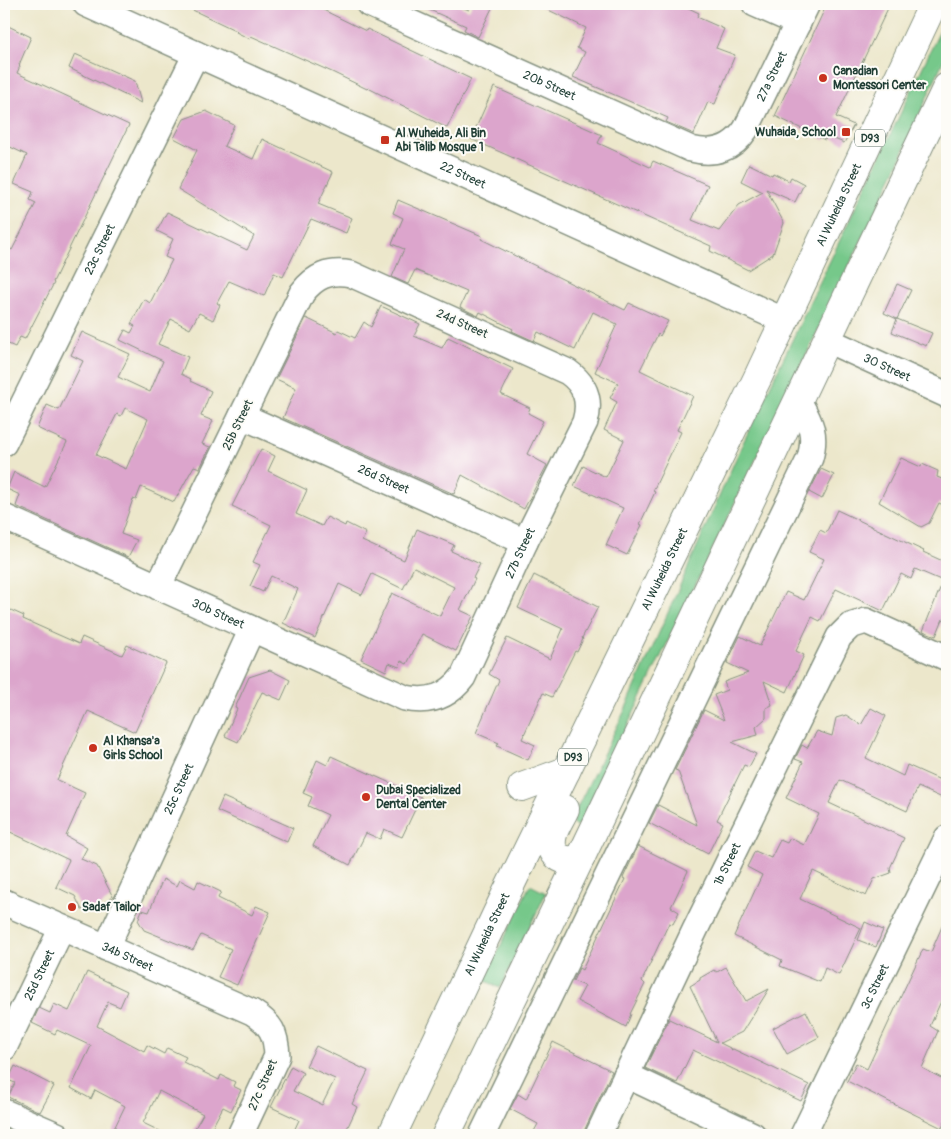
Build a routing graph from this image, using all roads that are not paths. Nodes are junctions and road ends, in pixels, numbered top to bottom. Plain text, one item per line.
1 (86, 4) edge
2 (369, 4) edge
3 (755, 4) edge
4 (933, 4) edge
5 (803, 13) edge
6 (196, 54) junction
7 (947, 88) edge
8 (731, 146) joint
9 (328, 273) joint
10 (785, 321) junction
11 (826, 340) junction
12 (586, 394) joint
13 (947, 395) edge
14 (798, 400) junction
15 (242, 416) junction
16 (4, 443) edge
17 (4, 517) edge
18 (525, 542) junction
19 (158, 587) junction
20 (252, 629) junction
21 (947, 658) edge
22 (434, 699) joint
23 (597, 709) junction
24 (566, 771) junction
25 (522, 788) dead end
26 (947, 838) edge
27 (581, 857) junction
28 (4, 902) edge
29 (62, 928) junction
30 (106, 948) junction
31 (252, 1012) joint
32 (4, 1048) edge
33 (626, 1075) junction
34 (4, 1112) edge
35 (57, 1135) edge
36 (240, 1135) edge
37 (392, 1135) edge
38 (446, 1135) edge
39 (482, 1135) edge
40 (598, 1135) edge
41 (752, 1135) edge
42 (803, 1135) edge

1 - 6 street, 22 Street
2 - 8 street, 20b Street
3 - 5 street
4 - 10 main road, Al Wuheida Street / D93
5 - 8 street, 27a Street
6 - 10 street, 22 Street
6 - 16 street, 23c Street
7 - 11 main road
9 - 12 street, 24d Street
9 - 15 street, 25b Street
10 - 23 main road, Al Wuheida Street / D93
11 - 13 street, 30 Street
11 - 14 main road
12 - 18 street, 27b Street
14 - 27 main road
14 - 39 street
15 - 18 street, 26d Street
15 - 19 street, 25b Street
17 - 19 street, 30b Street
18 - 22 street, 27b Street
19 - 20 street, 30b Street
20 - 22 street, 30b Street
20 - 30 street, 25c Street
21 - 33 street, 1b Street
23 - 24 main road, Al Wuheida Street / D93
23 - 27 main road
24 - 25 main road
24 - 37 main road, Al Wuheida Street / D93
26 - 42 street, 3c Street
27 - 38 main road
28 - 29 street, 34b Street
29 - 30 street, 34b Street
29 - 32 street, 25d Street
30 - 31 street, 34b Street
31 - 36 street, 27c Street
33 - 40 street, 1b Street
33 - 41 street
34 - 35 street

